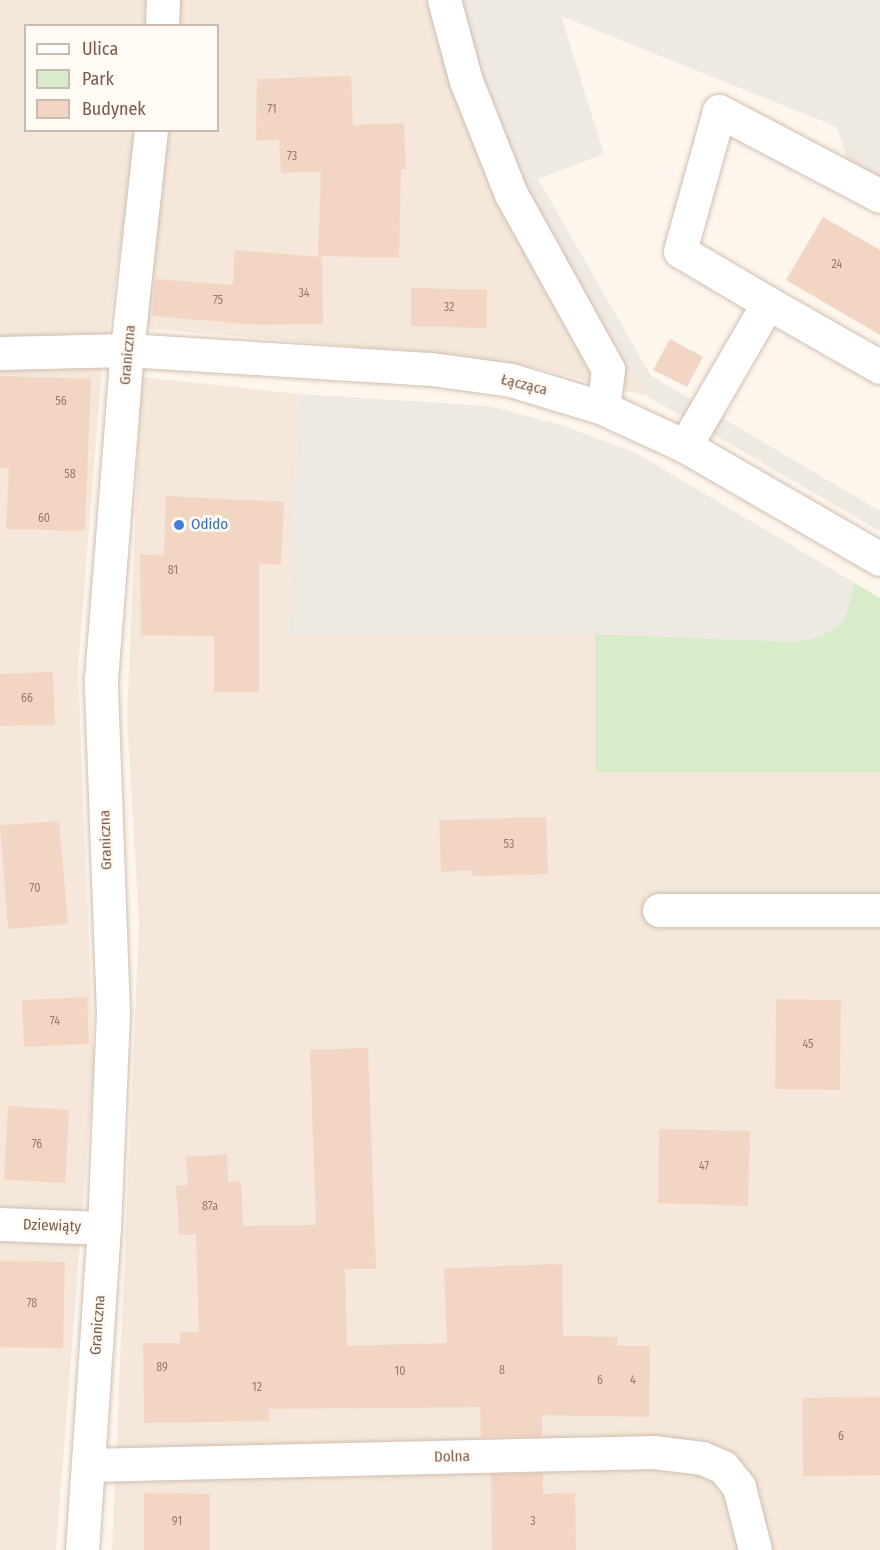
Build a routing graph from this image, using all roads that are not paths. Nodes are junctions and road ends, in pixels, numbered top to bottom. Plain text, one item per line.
1 (163, 0) edge
2 (444, 0) edge
3 (162, 24) edge
4 (152, 132) edge
5 (880, 196) edge
6 (768, 303) junction
7 (128, 350) junction
8 (0, 353) edge
9 (880, 367) edge
10 (603, 408) junction
11 (685, 446) junction
12 (880, 559) edge
13 (659, 910) dead end
14 (880, 910) edge
15 (0, 1224) edge
16 (104, 1228) junction
17 (89, 1465) junction
18 (82, 1550) edge
19 (755, 1550) edge

1 - 3 street
2 - 10 street
4 - 7 street, Graniczna
5 - 6 street
6 - 9 street
6 - 11 street
7 - 8 street, Łącząca
7 - 10 street, Łącząca
7 - 16 street, Graniczna
10 - 11 street, Łącząca
11 - 12 street, Łącząca
13 - 14 street
15 - 16 street, Dziewiąty
16 - 17 street, Graniczna
17 - 18 street, Graniczna
17 - 19 street, Dolna

